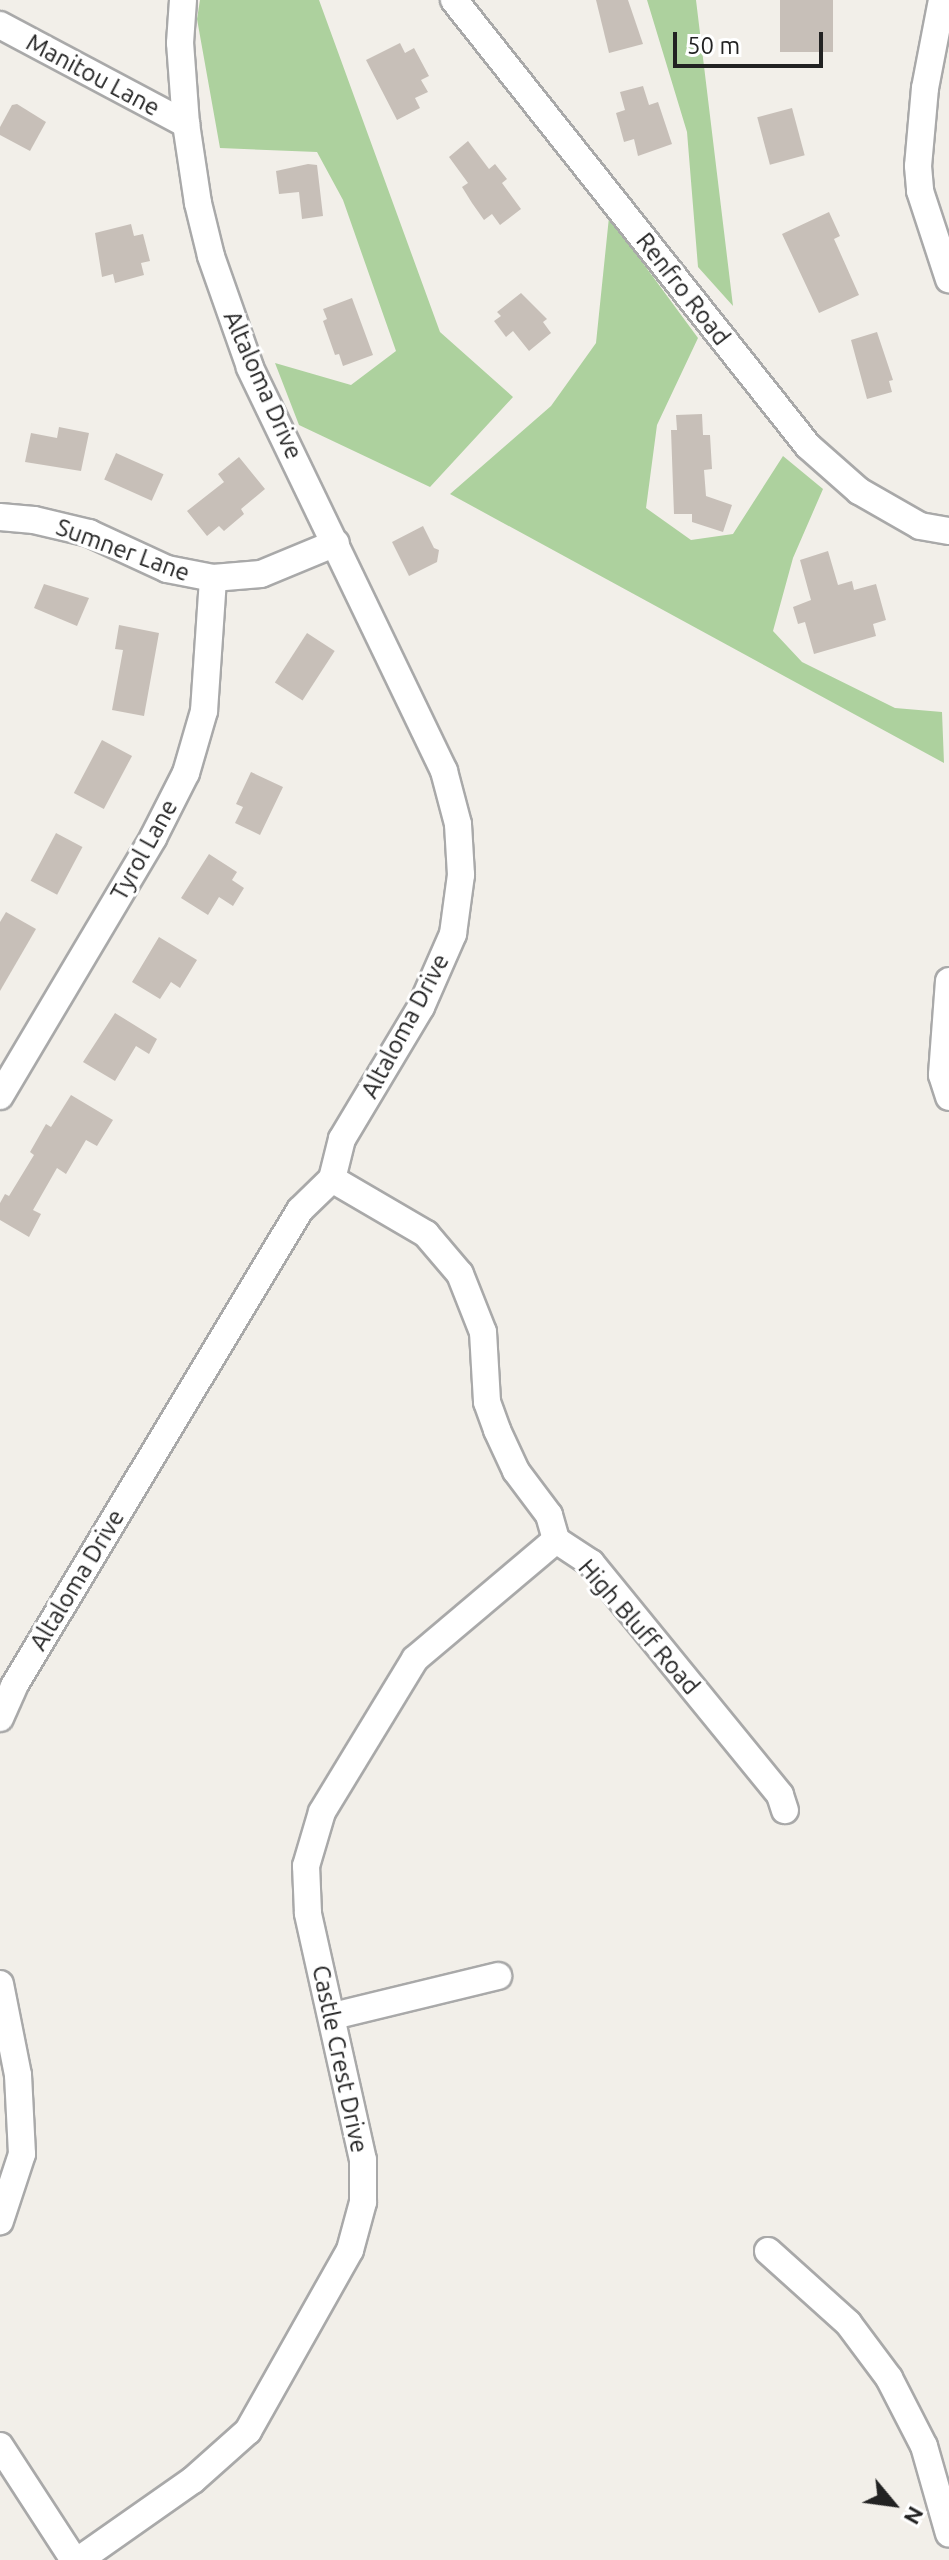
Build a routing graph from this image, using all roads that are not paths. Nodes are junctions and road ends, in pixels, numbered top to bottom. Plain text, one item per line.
1 (183, 0) edge
2 (454, 0) edge
3 (942, 0) edge
4 (0, 25) edge
5 (186, 124) junction
6 (949, 279) edge
7 (0, 517) edge
8 (949, 531) edge
9 (336, 543) junction
10 (213, 578) junction
11 (949, 981) edge
12 (0, 1096) edge
13 (949, 1097) edge
14 (332, 1179) junction
15 (556, 1540) junction
16 (7, 1682) edge
17 (0, 1718) edge
18 (785, 1810) dead end
19 (498, 1976) dead end
20 (0, 1984) edge
21 (333, 2016) junction
22 (0, 2221) edge
23 (768, 2251) dead end
24 (0, 2446) edge
25 (949, 2534) edge
26 (77, 2560) edge

1 - 5 street, Altaloma Drive
2 - 8 street, Renfro Road
3 - 6 street
4 - 5 street, Manitou Lane
5 - 9 street, Altaloma Drive
7 - 10 street, Sumner Lane
9 - 10 street, Sumner Lane
9 - 14 street, Altaloma Drive
10 - 12 street, Tyrol Lane
11 - 13 street
14 - 15 street, High Bluff Road
14 - 16 street, Altaloma Drive
15 - 18 street, High Bluff Road
15 - 21 street, Castle Crest Drive
16 - 17 street, Altaloma Drive
19 - 21 street
20 - 22 street
21 - 26 street, Castle Crest Drive
23 - 25 street
24 - 26 street

